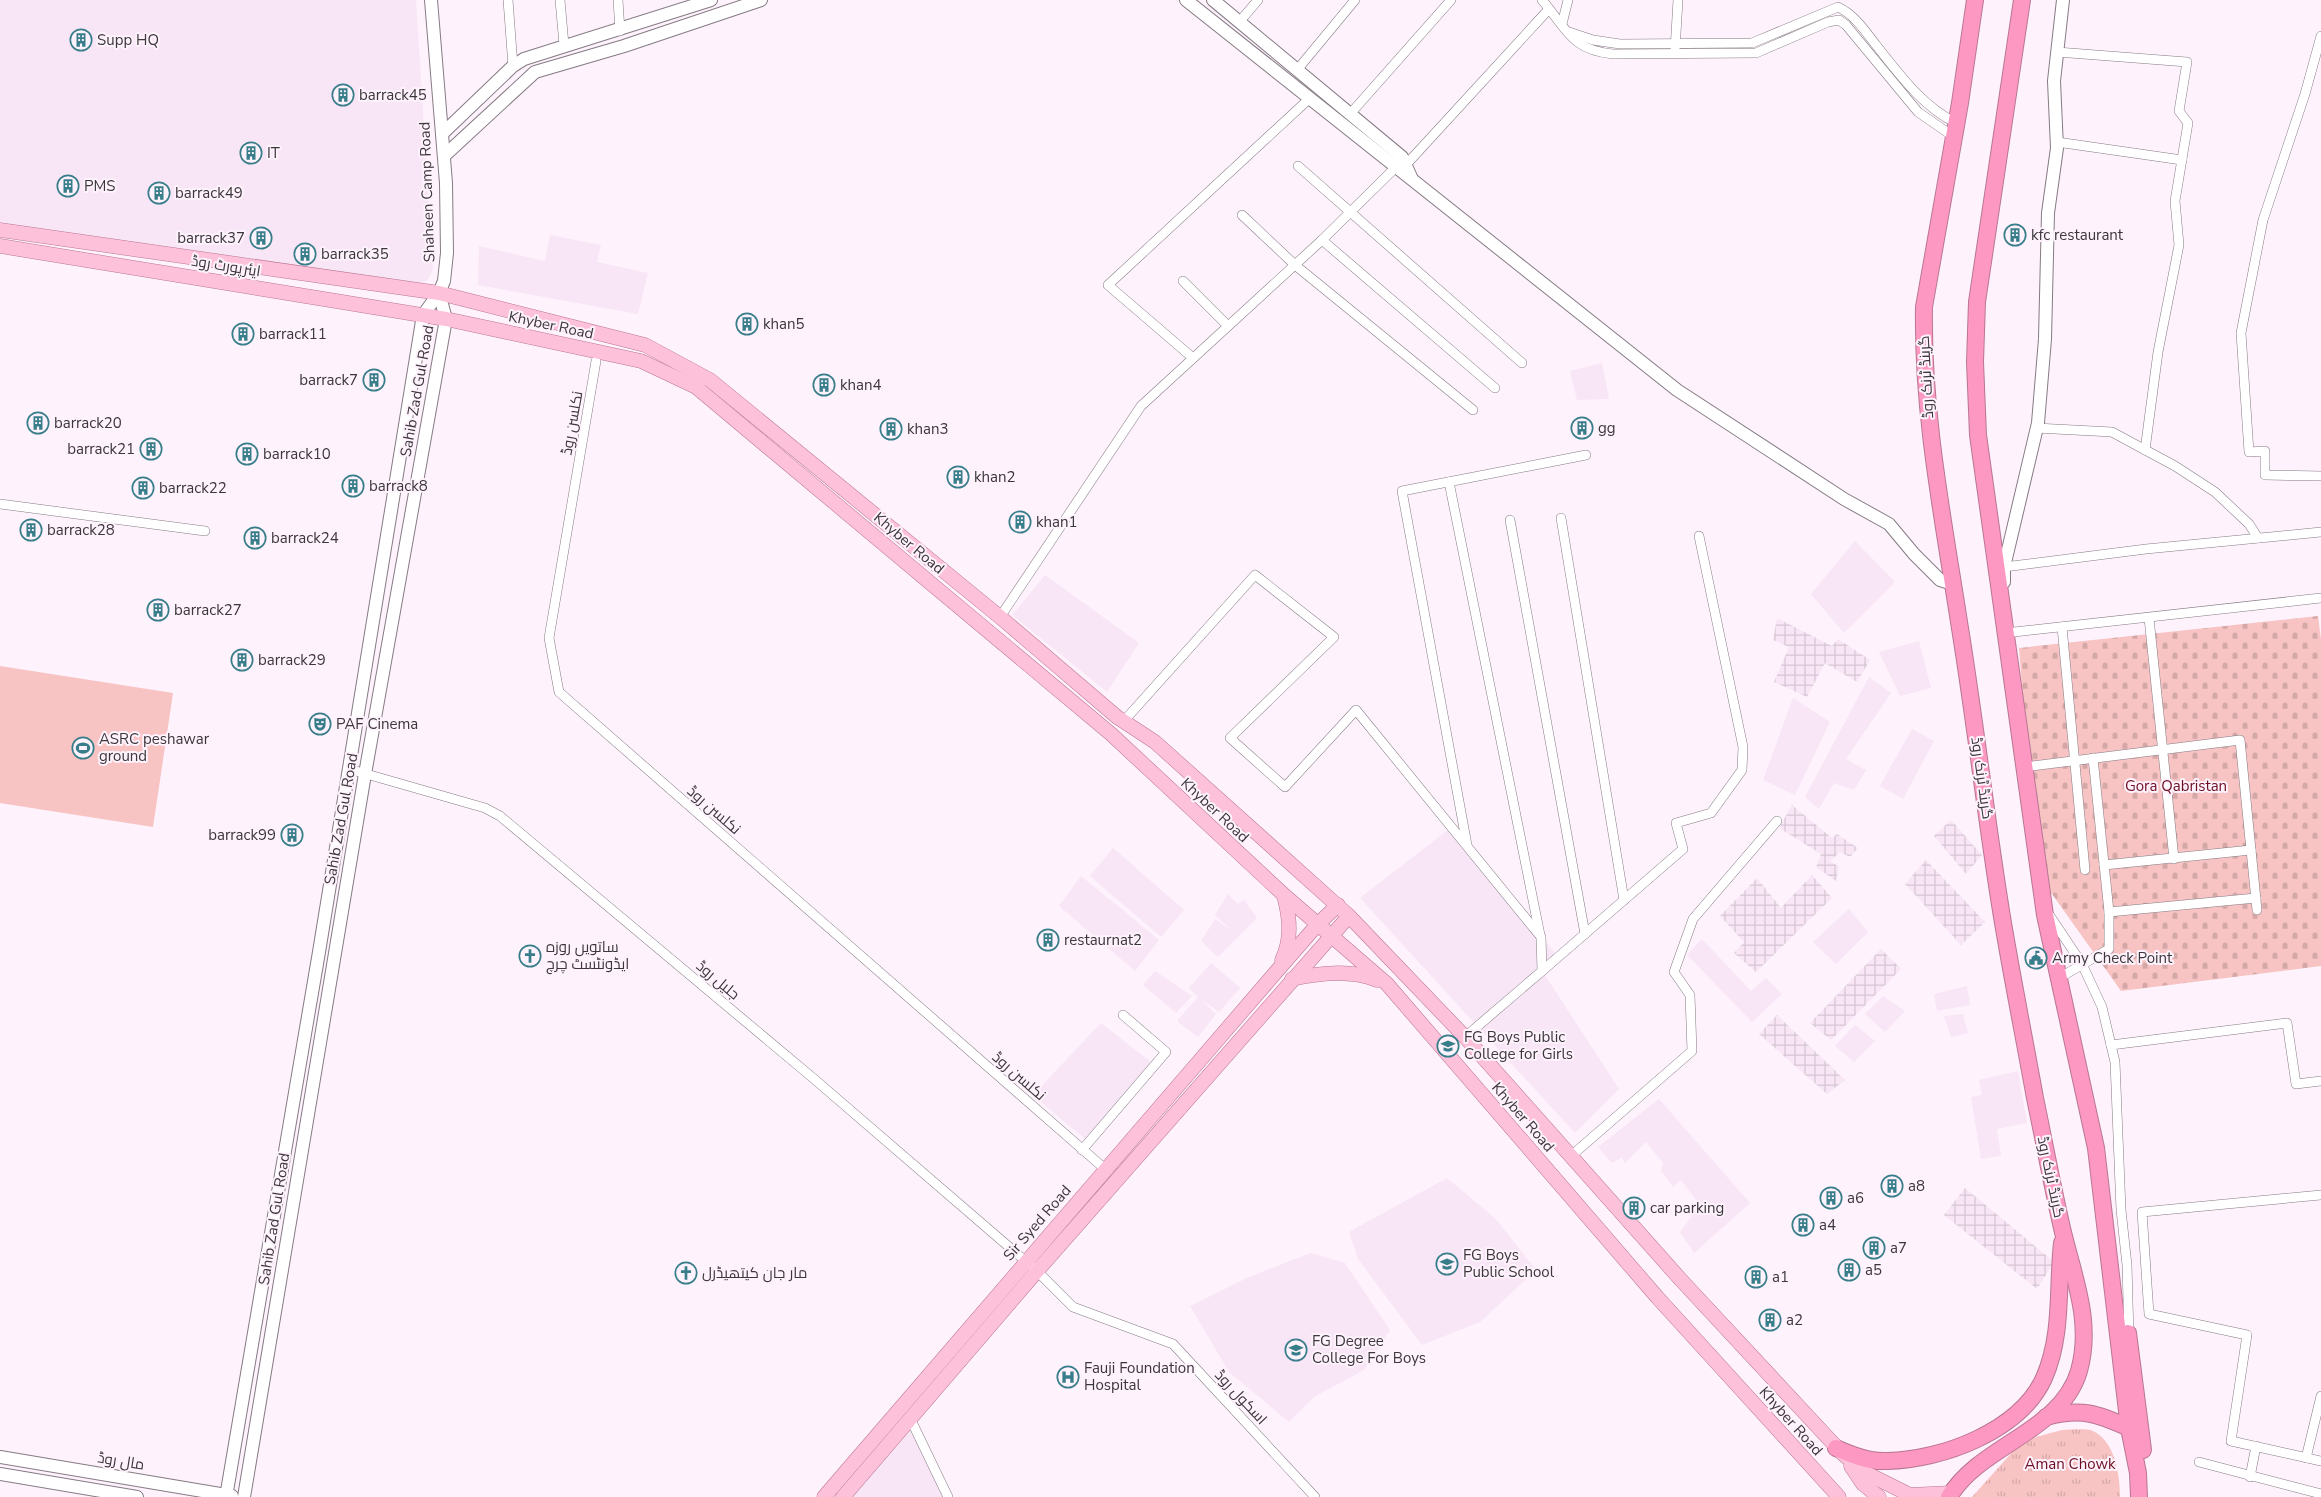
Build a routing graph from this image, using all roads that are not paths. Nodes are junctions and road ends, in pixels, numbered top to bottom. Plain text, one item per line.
1 (431, 0) edge
2 (508, 0) edge
3 (560, 0) edge
4 (618, 0) edge
5 (761, 0) edge
6 (1186, 0) edge
7 (1213, 0) edge
8 (1258, 0) edge
9 (1355, 0) edge
10 (1451, 0) edge
11 (1542, 0) edge
12 (1568, 0) edge
13 (1678, 0) edge
14 (1976, 0) edge
15 (2022, 0) edge
16 (2064, 0) edge
17 (703, 1) edge
18 (1549, 9) junction
19 (704, 20) junction
20 (1240, 21) junction
21 (1564, 27) junction
22 (620, 31) junction
23 (2321, 36) edge
24 (1675, 44) junction
25 (564, 45) junction
26 (2058, 52) junction
27 (1674, 54) junction
28 (514, 66) junction
29 (1297, 70) junction
30 (1310, 98) junction
31 (1351, 113) junction
32 (1955, 130) junction
33 (442, 134) junction
34 (2057, 142) junction
35 (444, 156) junction
36 (2182, 160) junction
37 (1298, 166) dead end
38 (1404, 170) junction
39 (1351, 212) junction
40 (1242, 214) dead end
41 (0, 230) edge
42 (1322, 240) junction
43 (0, 246) edge
44 (1295, 265) junction
45 (1183, 281) dead end
46 (439, 292) junction
47 (423, 315) junction
48 (446, 319) junction
49 (1228, 326) junction
50 (1194, 358) junction
51 (596, 360) dead end
52 (1522, 363) dead end
53 (1494, 388) dead end
54 (1473, 410) dead end
55 (2036, 428) junction
56 (2145, 450) junction
57 (1586, 455) dead end
58 (2321, 476) edge
59 (1449, 482) junction
60 (0, 504) edge
61 (1561, 518) dead end
62 (1510, 520) dead end
63 (205, 531) dead end
64 (2321, 532) edge
65 (1699, 536) dead end
66 (2258, 538) junction
67 (2004, 567) junction
68 (1953, 584) junction
69 (2321, 598) edge
70 (1000, 617) junction
71 (2149, 618) junction
72 (2062, 627) junction
73 (2005, 633) junction
74 (1123, 722) junction
75 (2163, 749) junction
76 (2093, 758) junction
77 (2074, 760) junction
78 (2024, 767) junction
79 (348, 769) junction
80 (365, 774) junction
81 (1777, 821) dead end
82 (1468, 848) junction
83 (2251, 850) junction
84 (2174, 859) junction
85 (2104, 865) junction
86 (2085, 870) dead end
87 (1284, 895) junction
88 (2256, 898) junction
89 (1624, 900) junction
90 (1338, 905) junction
91 (2044, 908) junction
92 (2257, 910) dead end
93 (2109, 912) junction
94 (1349, 916) junction
95 (1317, 924) junction
96 (1585, 934) junction
97 (1330, 936) junction
98 (1541, 937) junction
99 (2082, 964) junction
100 (1542, 971) junction
101 (1276, 972) junction
102 (2058, 978) junction
103 (1292, 979) junction
104 (1387, 984) junction
105 (1124, 1015) dead end
106 (1465, 1037) junction
107 (2111, 1045) junction
108 (2321, 1081) edge
109 (2096, 1148) junction
110 (1082, 1150) junction
111 (1571, 1156) junction
112 (1105, 1169) junction
113 (2321, 1195) edge
114 (2063, 1232) junction
115 (1026, 1261) junction
116 (1037, 1271) junction
117 (2129, 1342) junction
118 (2321, 1396) edge
119 (2046, 1417) junction
120 (910, 1418) junction
121 (2129, 1428) junction
122 (2256, 1446) junction
123 (1839, 1451) junction
124 (0, 1457) edge
125 (2306, 1458) junction
126 (2321, 1461) edge
127 (2199, 1462) dead end
128 (0, 1474) edge
129 (2250, 1476) junction
130 (2321, 1494) edge
131 (1950, 1495) edge
132 (229, 1496) edge
133 (137, 1497) edge
134 (244, 1497) edge
135 (824, 1497) edge
136 (843, 1497) edge
137 (948, 1497) edge
138 (1315, 1497) edge
139 (1839, 1497) edge
140 (1878, 1497) edge
141 (2139, 1497) edge
142 (2150, 1497) edge

1 - 33 street, Shaheen Camp Road
2 - 28 street
3 - 25 street
4 - 22 street
5 - 19 street
6 - 30 street
7 - 20 street
8 - 20 street
9 - 29 street
10 - 31 street
11 - 18 street
12 - 21 street
13 - 24 street
14 - 32 highway, گرینڈ ٹرنک روڈ
15 - 73 highway
16 - 26 street
17 - 19 street
17 - 22 street
18 - 21 street
18 - 38 street
19 - 35 street
20 - 29 street
21 - 24 street
21 - 27 street
22 - 25 street
23 - 58 street
24 - 27 street
24 - 32 street
25 - 28 street
26 - 34 street
26 - 36 street
27 - 32 street
28 - 33 street
29 - 31 street
30 - 38 street
30 - 50 street
31 - 38 street
32 - 68 highway, گرینڈ ٹرنک روڈ
33 - 35 street, Shaheen Camp Road
34 - 36 street
34 - 55 street
35 - 46 street, Shaheen Camp Road
36 - 56 street
37 - 39 street
38 - 39 street
38 - 68 street
39 - 42 street
39 - 52 street
40 - 44 street
41 - 46 main road, Khyber Road
42 - 44 street
42 - 53 street
43 - 47 main road, ایئرپورٹ روڈ
44 - 49 street
44 - 54 street
45 - 49 street
46 - 47 street, Sahib Zad Gul Road
46 - 48 street, Sahib Zad Gul Road
46 - 70 main road, Khyber Road
47 - 48 main road, ایئرپورٹ روڈ
47 - 79 street, Sahib Zad Gul Road
48 - 80 street, Sahib Zad Gul Road
48 - 87 main road, Khyber Road
49 - 50 street
50 - 70 street
51 - 110 street, نکلسن روڈ
55 - 56 street
55 - 67 street
56 - 66 street
57 - 59 street
59 - 82 street
59 - 98 street
60 - 63 street
61 - 89 street
62 - 96 street
64 - 66 street
65 - 89 street
66 - 67 street
67 - 73 street
68 - 114 highway, گرینڈ ٹرنک روڈ
69 - 71 street
70 - 74 main road, Khyber Road
71 - 72 street
71 - 75 street
72 - 73 street
72 - 77 street
73 - 78 highway
74 - 82 street
74 - 90 main road, Khyber Road
75 - 76 street
75 - 83 street
75 - 84 street
76 - 77 street
76 - 85 street
77 - 78 street
77 - 86 street
78 - 91 highway
79 - 80 street, جلیل روڈ
79 - 132 street, Sahib Zad Gul Road
80 - 115 street, جلیل روڈ
80 - 134 street, Sahib Zad Gul Road
81 - 111 street
82 - 98 street
83 - 84 street
83 - 88 street
84 - 85 street
85 - 93 street
87 - 95 main road, Khyber Road
87 - 101 main road
88 - 92 street
88 - 93 street
89 - 96 street
90 - 94 main road, Khyber Road
90 - 95 main road
91 - 99 street
91 - 102 highway
93 - 99 street
94 - 97 main road
94 - 106 main road, Khyber Road
95 - 97 main road, Khyber Road
95 - 101 main road
96 - 100 street
97 - 103 main road
97 - 104 main road, Khyber Road
98 - 100 street
99 - 102 street
99 - 107 street
100 - 106 street
101 - 112 main road, Sir Syed Road
102 - 109 highway
103 - 104 main road
103 - 116 main road
104 - 139 main road, Khyber Road
105 - 110 street
106 - 111 main road, Khyber Road
107 - 108 street
107 - 117 street
109 - 117 highway
109 - 121 highway
110 - 112 street, نکلسن روڈ
111 - 123 main road, Khyber Road
112 - 115 main road, Sir Syed Road
113 - 122 street
114 - 119 highway, گرینڈ ٹرنک روڈ
114 - 123 highway
115 - 116 street, جلیل روڈ
115 - 135 main road, Sir Syed Road
116 - 120 main road
116 - 138 street, اسکول روڈ
117 - 142 highway
118 - 125 street
119 - 121 highway
119 - 131 highway, گرینڈ ٹرنک روڈ
120 - 136 main road
120 - 137 street
121 - 141 highway
122 - 125 street
122 - 129 street
123 - 131 main road
123 - 140 main road
124 - 132 street, مال روڈ
125 - 126 street
127 - 129 street
128 - 133 street
129 - 130 street

